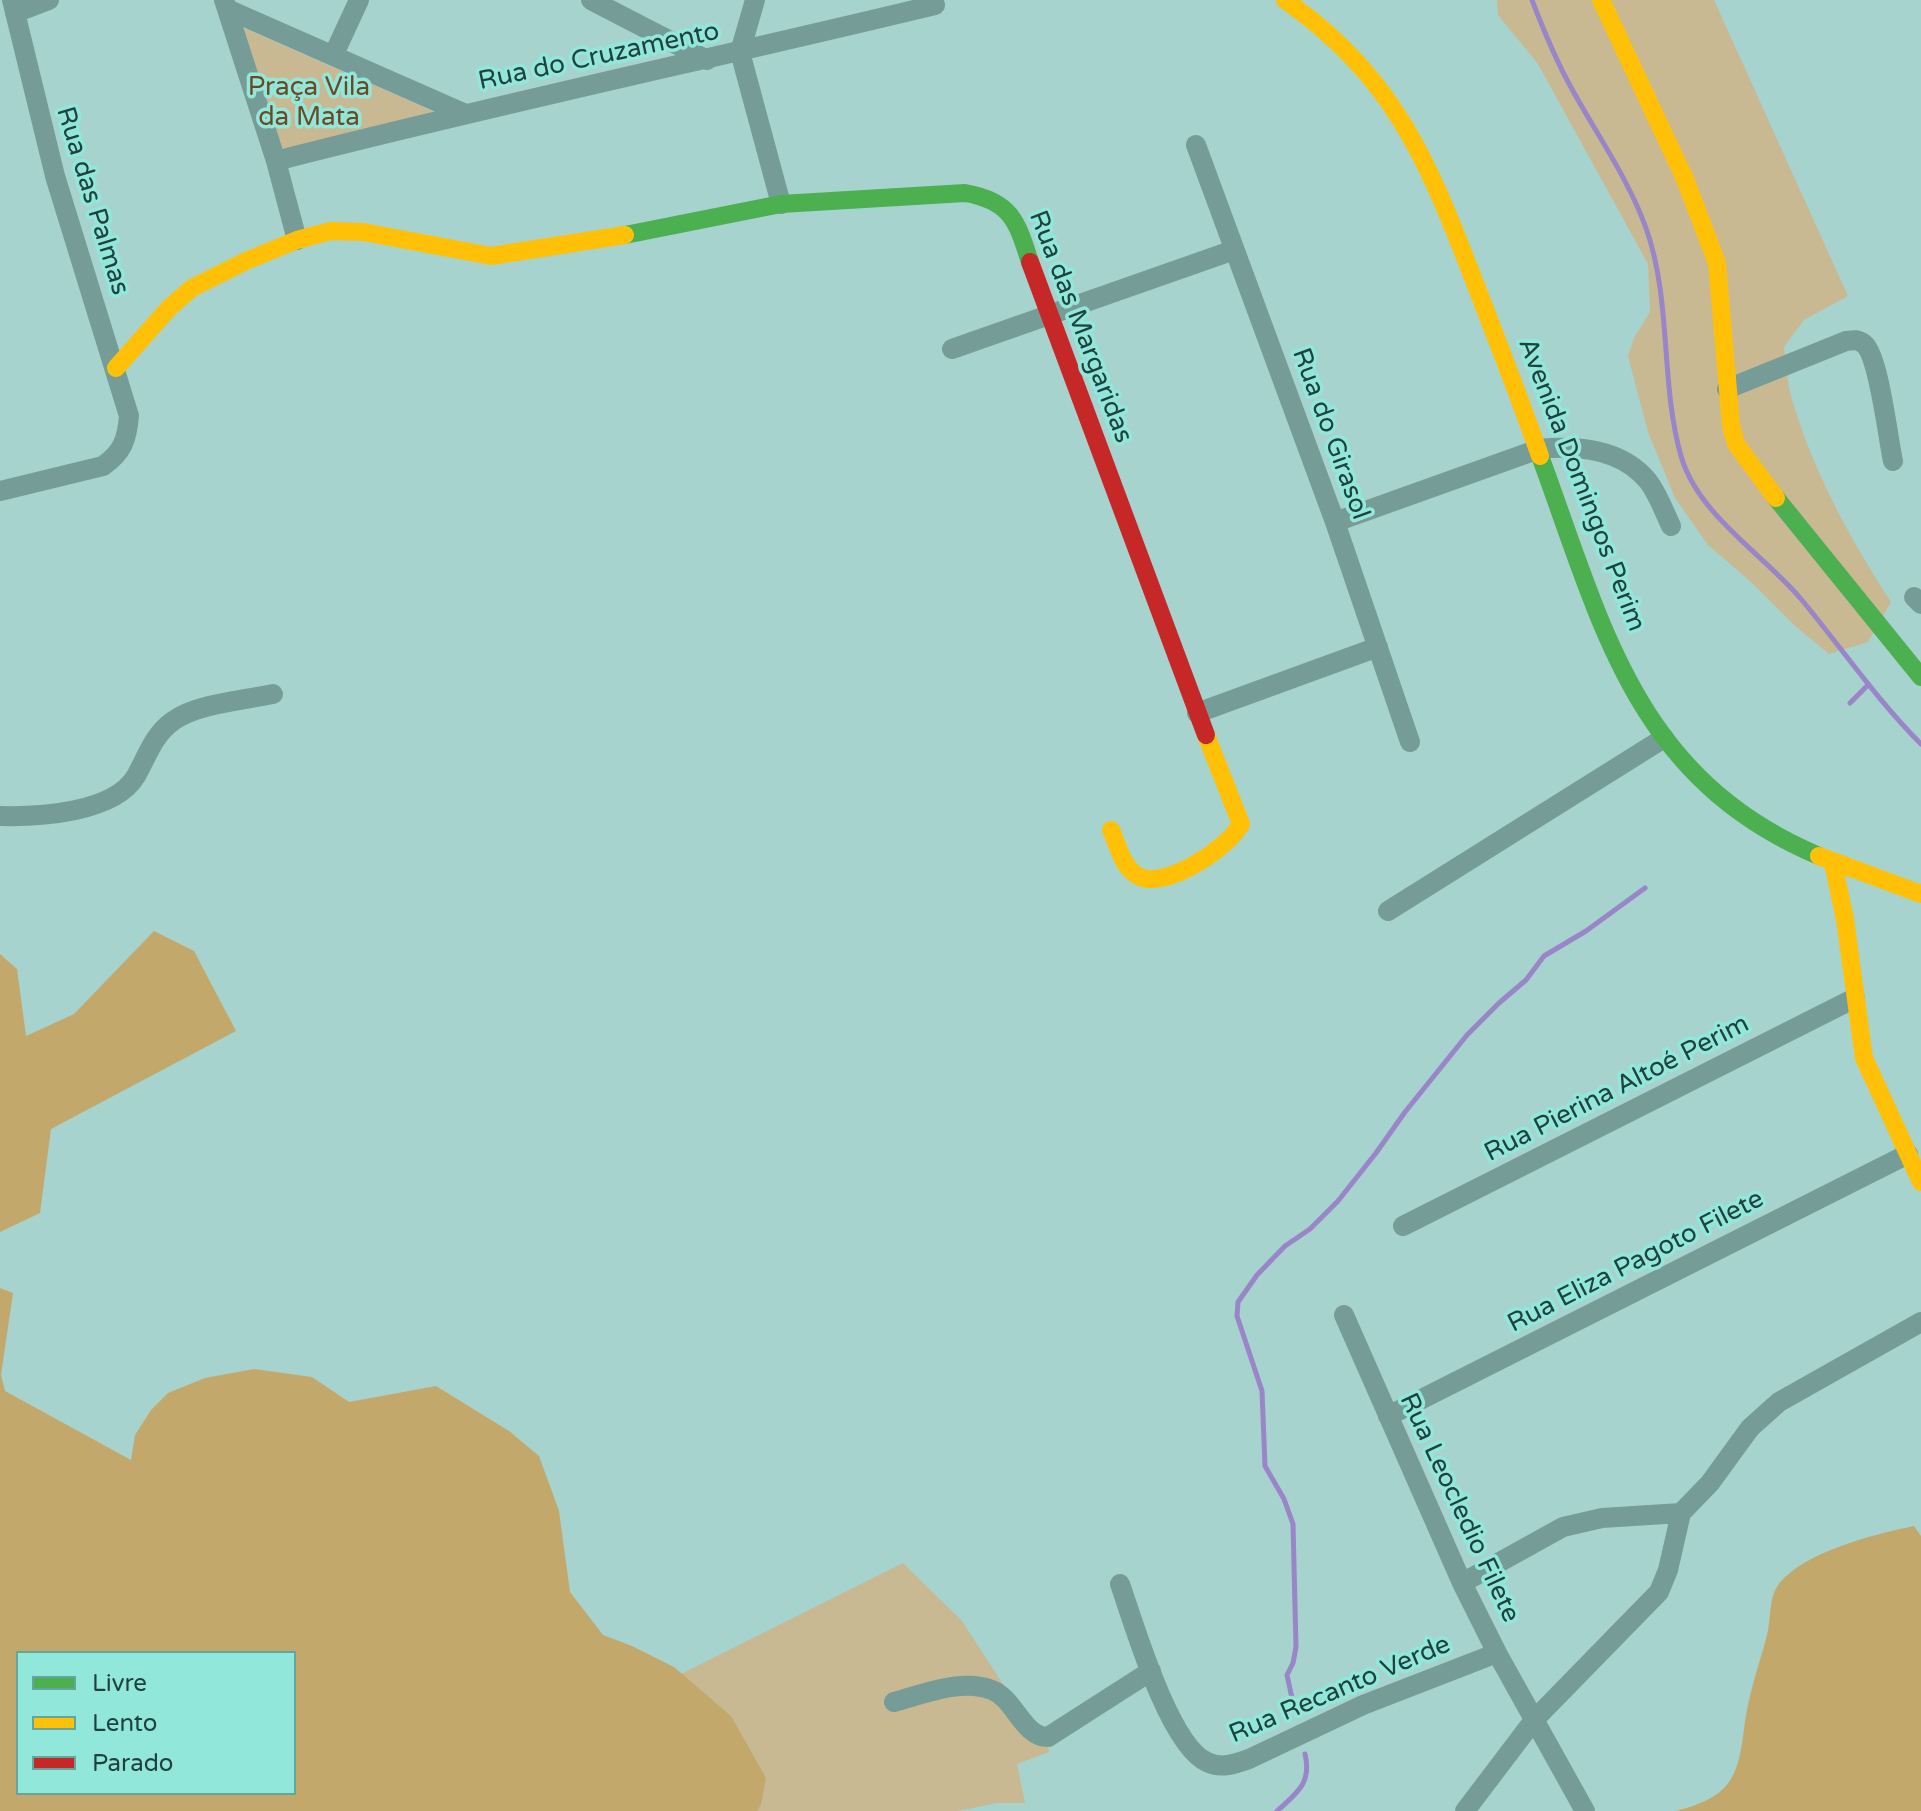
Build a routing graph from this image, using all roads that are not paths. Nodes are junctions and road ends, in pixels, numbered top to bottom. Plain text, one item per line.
1 (49, 0) edge
2 (359, 0) edge
3 (591, 0) edge
4 (755, 0) edge
5 (1601, 0) edge
6 (1291, 2) edge
7 (225, 4) edge
8 (935, 5) dead end
9 (14, 6) edge
10 (740, 52) junction
11 (334, 54) junction
12 (707, 60) junction
13 (463, 113) junction
14 (1196, 145) dead end
15 (276, 161) junction
16 (781, 204) junction
17 (297, 240) junction
18 (1234, 250) junction
19 (1048, 315) junction
20 (952, 349) dead end
21 (116, 368) junction
22 (1727, 389) junction
23 (1539, 449) junction
24 (1893, 461) dead end
25 (0, 491) edge
26 (1335, 522) junction
27 (1671, 526) dead end
28 (1378, 647) junction
29 (1921, 677) edge
30 (273, 694) dead end
31 (1197, 713) junction
32 (1664, 738) junction
33 (1410, 742) dead end
34 (0, 816) edge
35 (1111, 830) dead end
36 (1833, 863) junction
37 (1921, 894) edge
38 (1388, 911) dead end
39 (1855, 998) junction
40 (1908, 1154) junction
41 (1921, 1182) edge
42 (1403, 1226) dead end
43 (1344, 1315) dead end
44 (1921, 1322) edge
45 (1388, 1416) junction
46 (1681, 1513) junction
47 (1462, 1583) junction
48 (1120, 1584) dead end
49 (1497, 1653) junction
50 (1151, 1671) junction
51 (894, 1702) dead end
52 (1534, 1720) junction
53 (1465, 1811) edge
54 (1585, 1811) edge

1 - 9 street
2 - 11 street
3 - 12 street
4 - 10 street
5 - 22 street
6 - 23 street, Avenida Domingos Perim
7 - 11 street
7 - 15 street
8 - 10 street, Rua do Cruzamento
9 - 21 street, Rua das Palmas
10 - 12 street, Rua do Cruzamento
10 - 16 street
11 - 13 street
12 - 13 street, Rua do Cruzamento
13 - 15 street, Rua do Cruzamento
14 - 18 street, Rua do Girasol
15 - 17 street
16 - 17 street, Rua das Margaridas
16 - 19 street, Rua das Margaridas
17 - 21 street, Rua das Margaridas
18 - 19 street
18 - 26 street, Rua do Girasol
19 - 20 street
19 - 31 street, Rua das Margaridas
21 - 25 street, Rua das Palmas
22 - 24 street
22 - 29 street
23 - 26 street
23 - 27 street
23 - 32 street, Avenida Domingos Perim
26 - 28 street, Rua do Girasol
28 - 31 street
28 - 33 street, Rua do Girasol
30 - 34 street
31 - 35 street, Rua das Margaridas
32 - 36 street, Avenida Domingos Perim
32 - 38 street
36 - 37 street, Avenida Domingos Perim
36 - 39 street
39 - 40 street
39 - 42 street, Rua Pierina Altoé Perim
40 - 41 street
40 - 45 street, Rua Eliza Pagoto Filete
43 - 45 street, Rua Leocledio Filete
44 - 46 street
45 - 47 street, Rua Leocledio Filete
46 - 47 street
46 - 52 street
47 - 49 street, Rua Leocledio Filete
48 - 50 street, Rua Recanto Verde
49 - 50 street, Rua Recanto Verde
49 - 52 street, Rua Leocledio Filete
50 - 51 street
52 - 53 street
52 - 54 street, Rua Leocledio Filete

